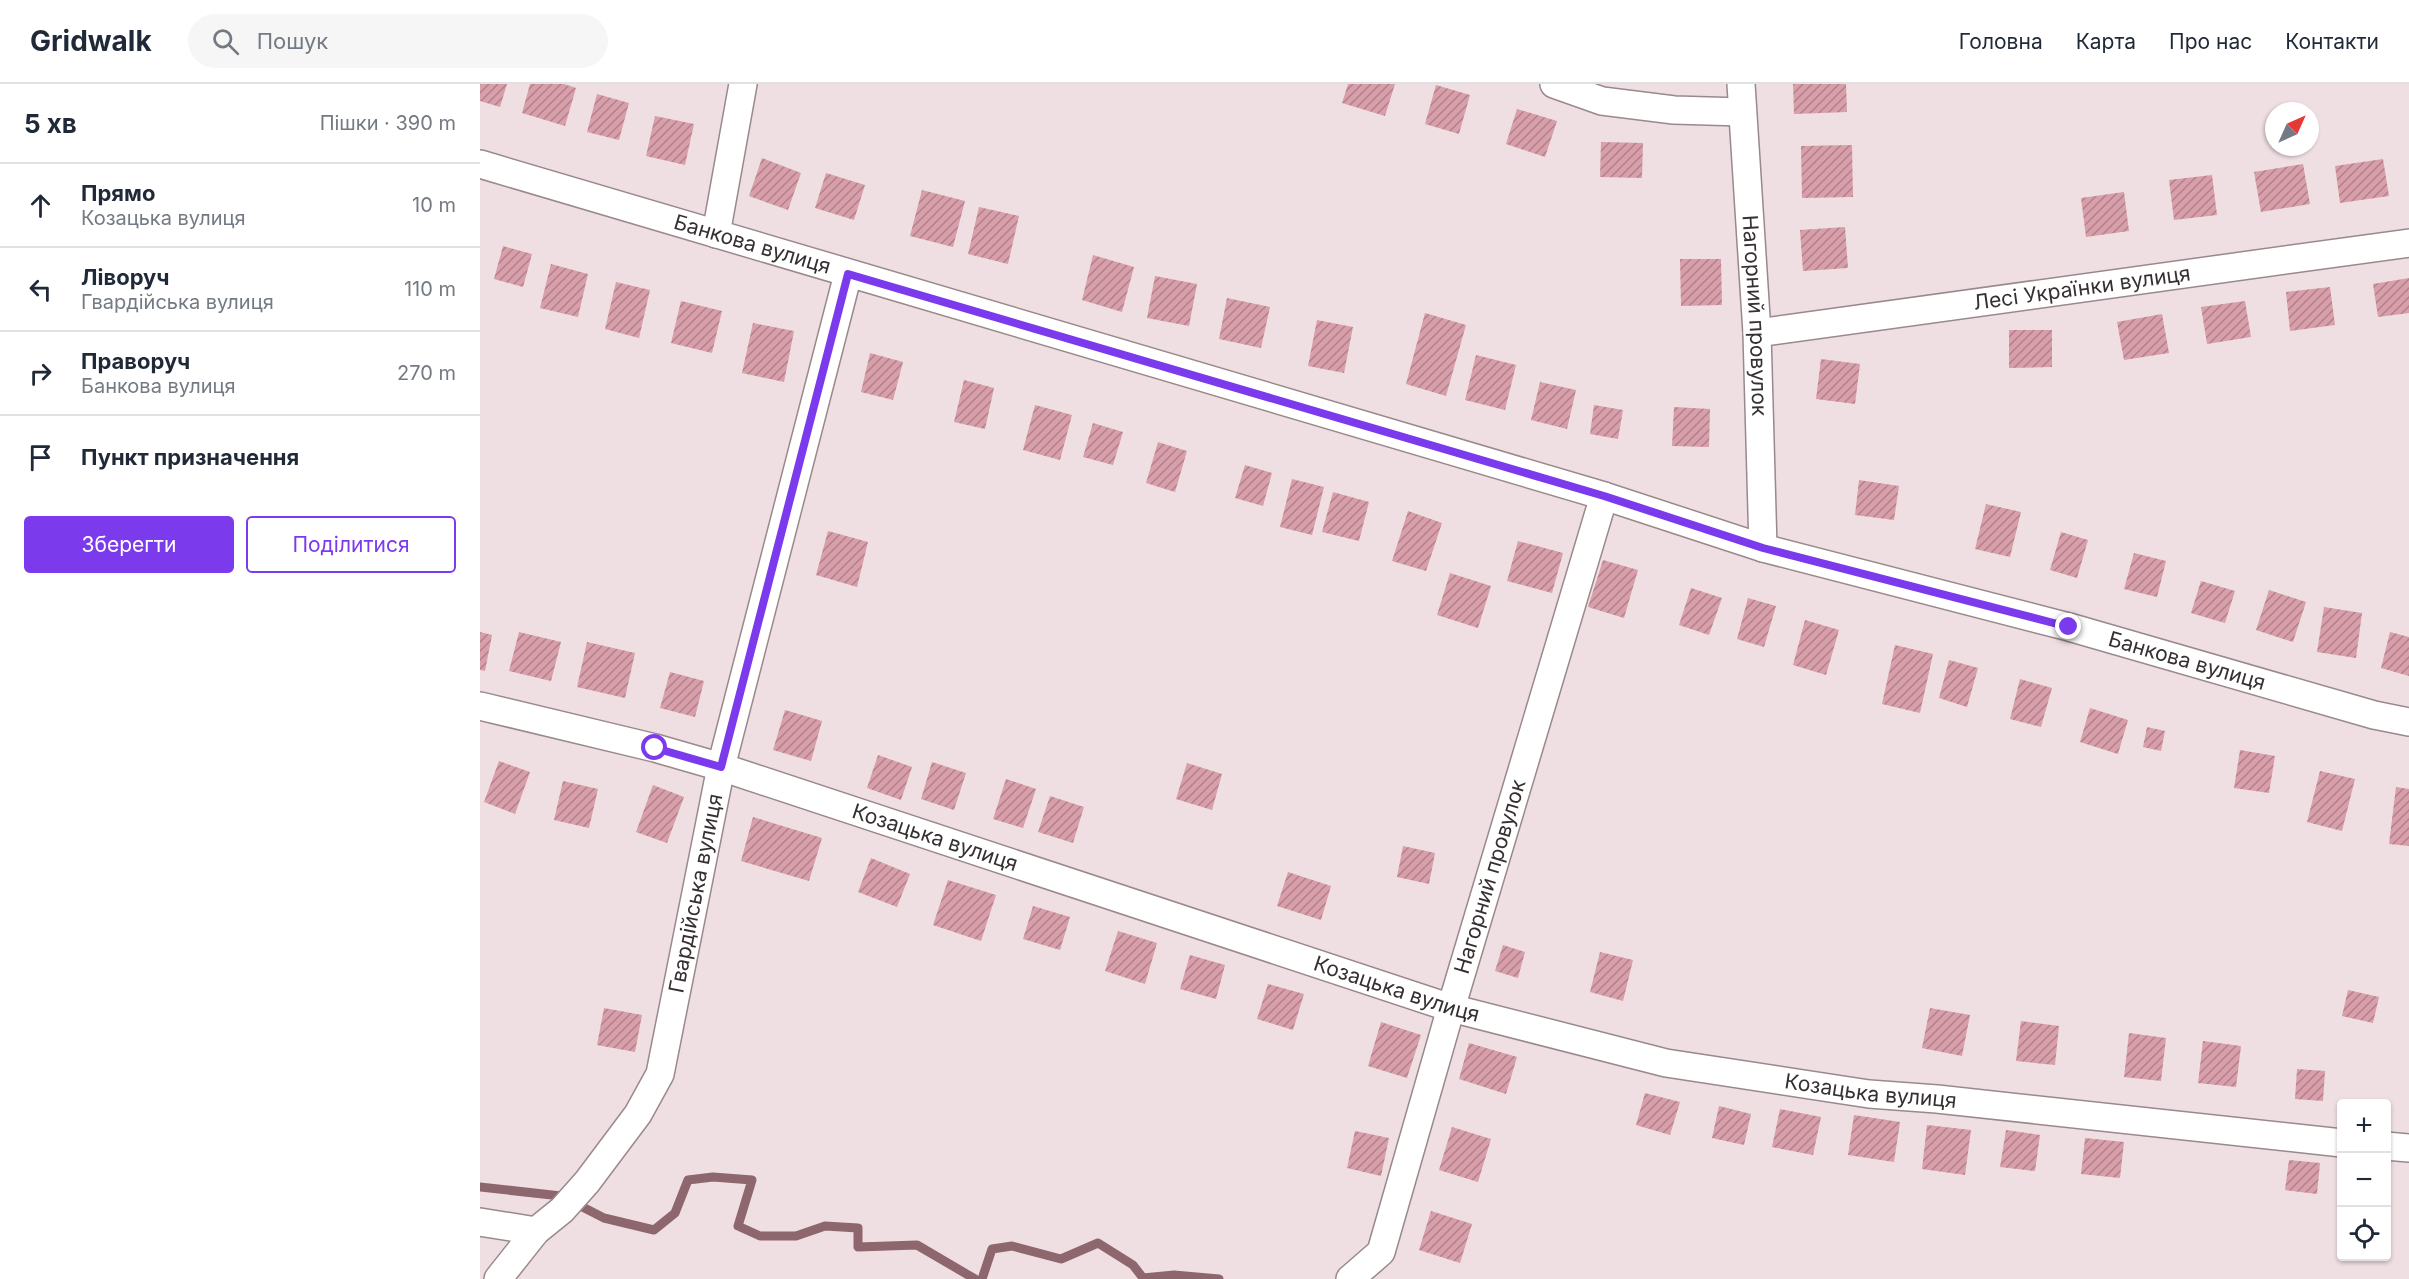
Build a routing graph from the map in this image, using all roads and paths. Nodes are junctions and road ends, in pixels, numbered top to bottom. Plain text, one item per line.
1 (743, 84) edge
2 (1554, 84) edge
3 (1741, 84) edge
4 (1742, 112) junction
5 (480, 164) edge
6 (716, 234) junction
7 (2409, 243) edge
8 (848, 274) junction
9 (1757, 333) junction
10 (1604, 496) junction
11 (1763, 548) junction
12 (480, 706) edge
13 (2409, 722) edge
14 (721, 767) junction
15 (1451, 1008) junction
16 (2337, 1142) edge
17 (2391, 1146) edge
18 (2409, 1148) edge
19 (480, 1222) edge
20 (536, 1231) junction
21 (498, 1279) edge
22 (1350, 1279) edge

1 - 6 street
2 - 4 street
3 - 4 street, Нагорний провулок
4 - 9 street, Нагорний провулок
5 - 6 street, Банкова вулиця
6 - 8 street, Банкова вулиця
7 - 9 street, Лесі Українки вулиця
8 - 10 street, Банкова вулиця
8 - 14 street, Гвардійська вулиця
9 - 11 street, Нагорний провулок
10 - 11 street, Банкова вулиця
10 - 15 street, Нагорний провулок
11 - 13 street, Банкова вулиця
12 - 14 street, Козацька вулиця
14 - 15 street, Козацька вулиця
14 - 20 street, Гвардійська вулиця
15 - 16 street, Козацька вулиця
15 - 22 street, Нагорний провулок
17 - 18 street
19 - 20 street
20 - 21 street

